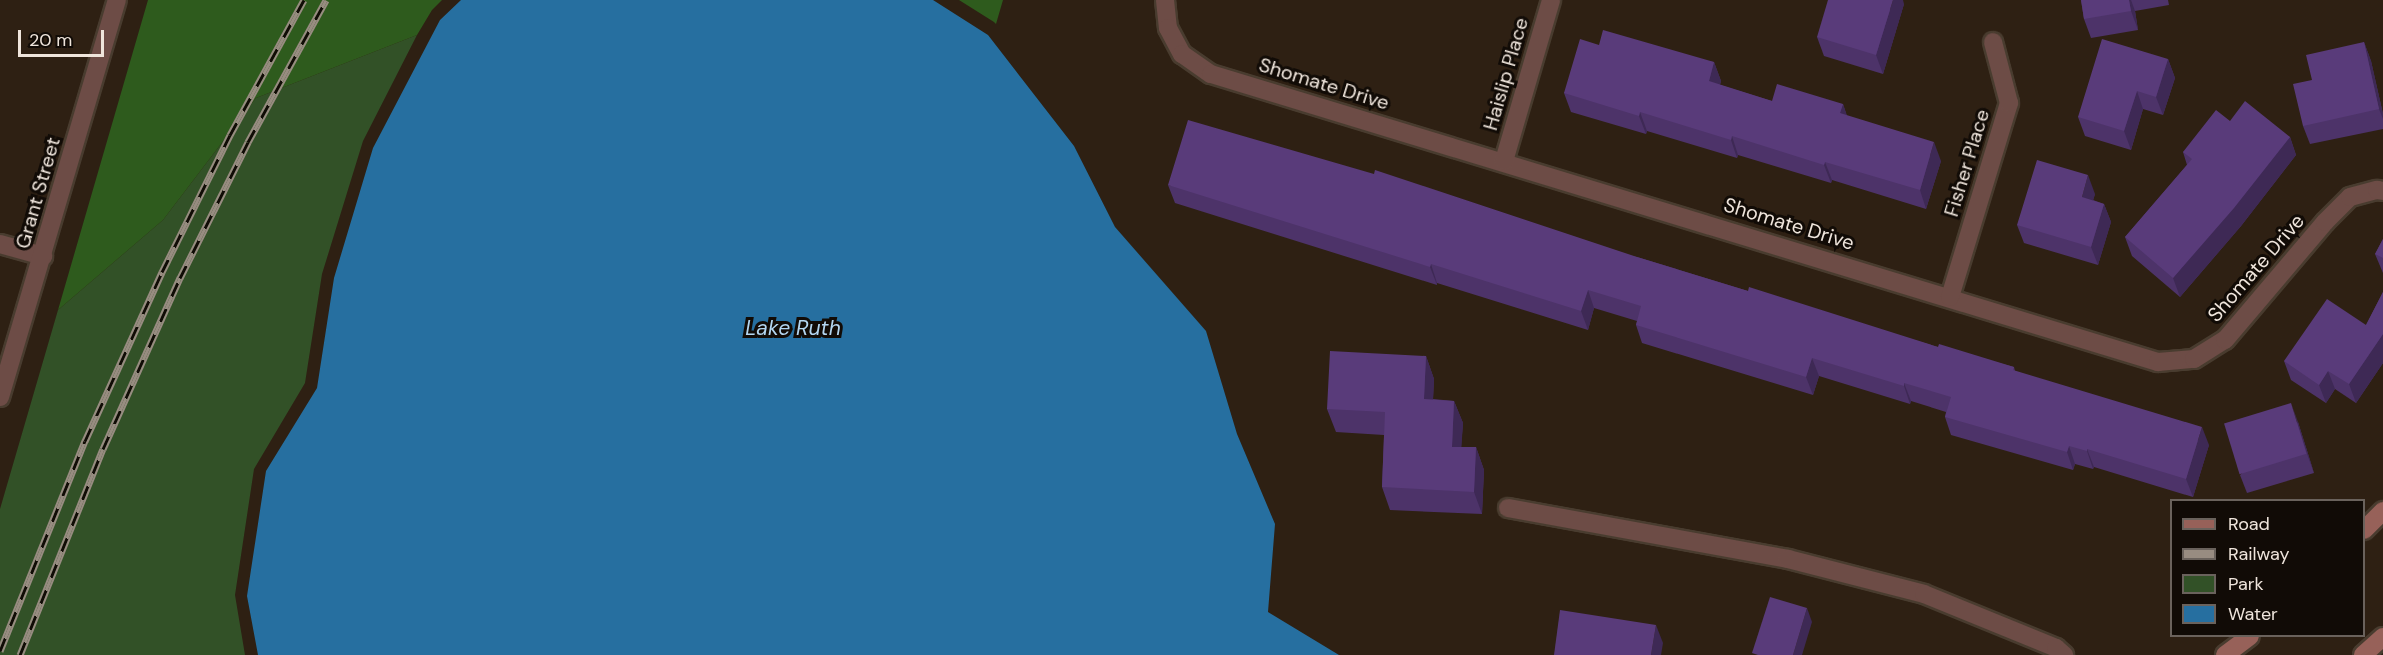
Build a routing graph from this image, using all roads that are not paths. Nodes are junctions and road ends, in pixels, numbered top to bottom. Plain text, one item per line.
1 (117, 0) edge
2 (1165, 0) edge
3 (1551, 0) edge
4 (1993, 42) dead end
5 (1504, 161) junction
6 (2383, 191) edge
7 (0, 244) edge
8 (43, 256) junction
9 (1950, 297) junction
10 (0, 397) edge
11 (1508, 508) dead end
12 (2383, 511) edge
13 (2365, 529) edge
14 (2249, 637) edge
15 (2383, 637) edge
16 (2064, 655) edge
17 (2225, 655) edge
18 (2363, 655) edge

1 - 8 street, Grant Street
2 - 5 street, Shomate Drive
3 - 5 street, Haislip Place
4 - 9 street, Fisher Place
5 - 9 street, Shomate Drive
6 - 9 street, Shomate Drive
7 - 8 street
8 - 10 street, Grant Street
11 - 16 street
12 - 13 main road
14 - 17 main road
15 - 18 main road

